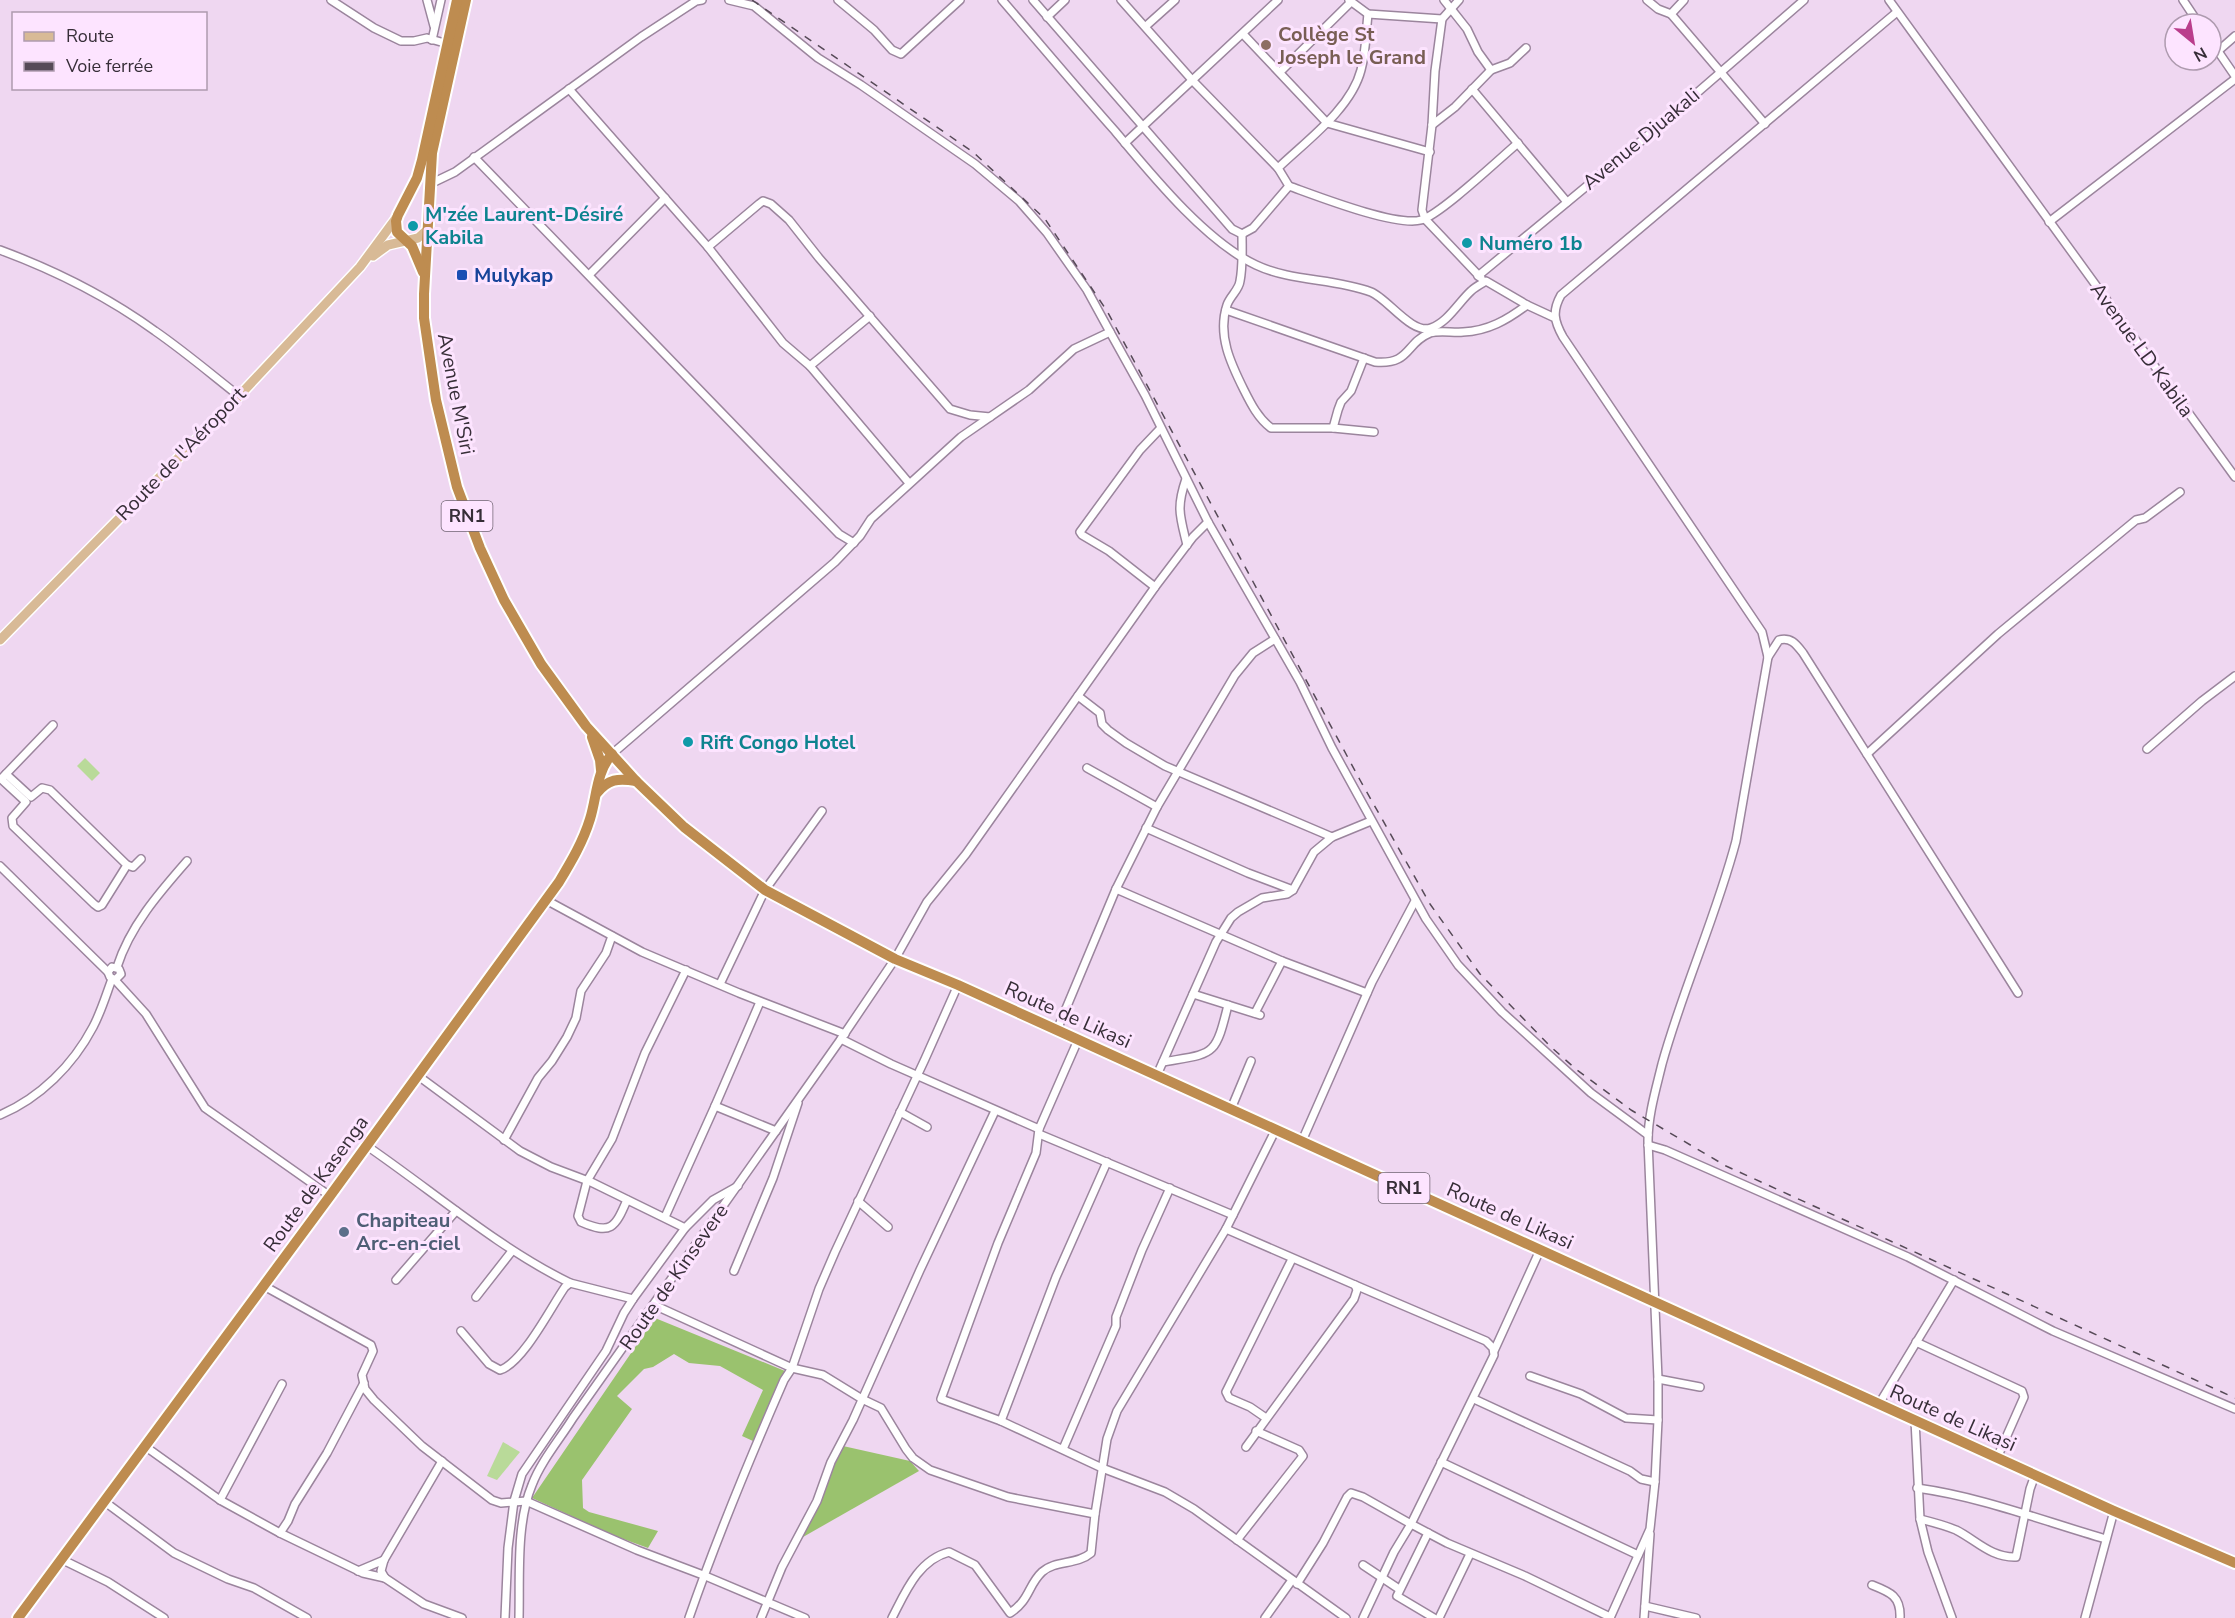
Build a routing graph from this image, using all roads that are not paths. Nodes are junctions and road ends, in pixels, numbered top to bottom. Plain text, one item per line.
1 (331, 0) edge
2 (427, 0) edge
3 (441, 0) edge
4 (458, 0) edge
5 (466, 0) edge
6 (696, 0) edge
7 (702, 0) edge
8 (729, 0) edge
9 (838, 0) edge
10 (960, 0) edge
11 (1002, 0) edge
12 (1033, 0) edge
13 (1065, 0) edge
14 (1121, 0) edge
15 (1175, 0) edge
16 (1278, 0) edge
17 (1444, 0) edge
18 (1459, 0) edge
19 (1647, 0) edge
20 (1684, 0) edge
21 (1804, 0) edge
22 (1350, 1) edge
23 (1893, 1) edge
24 (754, 2) edge
25 (1451, 8) junction
26 (1897, 12) junction
27 (1368, 14) junction
28 (1671, 14) junction
29 (1047, 17) junction
30 (1442, 19) junction
31 (1146, 26) junction
32 (435, 31) junction
33 (1243, 34) junction
34 (2235, 36) edge
35 (432, 40) junction
36 (446, 44) junction
37 (2223, 47) edge
38 (1526, 48) dead end
39 (2223, 59) edge
40 (1491, 70) junction
41 (1280, 72) junction
42 (1719, 72) junction
43 (2235, 77) edge
44 (1193, 81) junction
45 (569, 89) junction
46 (1472, 89) junction
47 (1327, 123) junction
48 (1765, 124) junction
49 (1432, 125) junction
50 (1143, 128) junction
51 (1518, 143) junction
52 (1125, 144) junction
53 (1430, 153) junction
54 (474, 157) junction
55 (1278, 168) junction
56 (430, 184) junction
57 (1289, 186) junction
58 (409, 195) junction
59 (428, 198) junction
60 (665, 198) junction
61 (1568, 202) junction
62 (399, 215) junction
63 (1425, 219) junction
64 (2049, 222) junction
65 (428, 229) junction
66 (1242, 234) junction
67 (406, 242) junction
68 (708, 247) junction
69 (0, 250) edge
70 (1242, 256) junction
71 (360, 267) junction
72 (589, 274) junction
73 (1478, 276) junction
74 (425, 279) junction
75 (1486, 280) junction
76 (1527, 305) junction
77 (1226, 309) junction
78 (870, 316) junction
79 (1553, 317) junction
80 (1431, 331) junction
81 (1110, 332) junction
82 (1364, 358) junction
83 (810, 366) junction
84 (239, 396) junction
85 (990, 417) junction
86 (1333, 428) junction
87 (1161, 429) junction
88 (1374, 432) dead end
89 (2235, 477) edge
90 (1186, 479) junction
91 (909, 483) junction
92 (2180, 492) dead end
93 (1208, 522) junction
94 (854, 543) junction
95 (1187, 545) junction
96 (1155, 588) junction
97 (1275, 639) junction
98 (0, 640) edge
99 (1768, 657) junction
100 (2235, 676) edge
101 (1078, 696) junction
102 (53, 725) dead end
103 (586, 726) junction
104 (2147, 749) dead end
105 (612, 754) junction
106 (1867, 754) junction
107 (1088, 768) dead end
108 (601, 770) junction
109 (1178, 771) junction
110 (3, 778) edge
111 (636, 781) junction
112 (596, 794) junction
113 (28, 800) junction
114 (1157, 807) junction
115 (822, 811) dead end
116 (1371, 821) junction
117 (1146, 828) junction
118 (1332, 837) junction
119 (141, 859) dead end
120 (187, 861) dead end
121 (127, 865) junction
122 (0, 866) edge
123 (765, 890) junction
124 (1116, 890) junction
125 (1293, 890) junction
126 (546, 900) junction
127 (1415, 901) junction
128 (1221, 934) junction
129 (612, 936) junction
130 (895, 959) junction
131 (1282, 961) junction
132 (117, 967) junction
133 (686, 970) junction
134 (108, 972) junction
135 (114, 979) junction
136 (720, 984) junction
137 (958, 985) junction
138 (1367, 993) junction
139 (2018, 993) dead end
140 (1193, 994) junction
141 (760, 1002) junction
142 (1228, 1005) junction
143 (1057, 1030) junction
144 (843, 1037) junction
145 (1078, 1040) junction
146 (1251, 1060) dead end
147 (1163, 1062) junction
148 (417, 1075) junction
149 (1157, 1075) junction
150 (917, 1076) junction
151 (799, 1099) junction
152 (715, 1107) junction
153 (1231, 1109) junction
154 (995, 1111) junction
155 (900, 1112) junction
156 (0, 1115) edge
157 (927, 1127) dead end
158 (1276, 1130) junction
159 (776, 1131) junction
160 (1039, 1132) junction
161 (1648, 1135) junction
162 (504, 1140) junction
163 (1302, 1141) junction
164 (1648, 1145) junction
165 (367, 1146) junction
166 (1107, 1162) junction
167 (587, 1181) junction
168 (740, 1185) junction
169 (1170, 1188) junction
170 (330, 1196) junction
171 (627, 1200) junction
172 (858, 1201) junction
173 (456, 1211) junction
174 (1233, 1215) junction
175 (664, 1217) junction
176 (888, 1227) dead end
177 (685, 1228) junction
178 (1226, 1229) junction
179 (1540, 1250) junction
180 (512, 1251) junction
181 (1292, 1259) junction
182 (734, 1271) dead end
183 (396, 1280) dead end
184 (1954, 1280) junction
185 (570, 1283) junction
186 (1355, 1285) junction
187 (264, 1286) junction
188 (476, 1297) dead end
189 (633, 1299) junction
190 (1653, 1301) junction
191 (654, 1305) junction
192 (461, 1331) dead end
193 (1916, 1342) junction
194 (1494, 1352) junction
195 (792, 1368) junction
196 (1530, 1376) dead end
197 (1658, 1378) junction
198 (364, 1383) junction
199 (282, 1384) dead end
200 (1700, 1387) dead end
201 (862, 1399) junction
202 (1474, 1399) junction
203 (1879, 1404) junction
204 (2235, 1409) edge
205 (1266, 1418) junction
206 (1658, 1420) junction
207 (1915, 1420) junction
208 (1000, 1421) junction
209 (1256, 1431) junction
210 (146, 1447) junction
211 (1246, 1447) dead end
212 (1063, 1449) junction
213 (1997, 1458) junction
214 (442, 1461) junction
215 (1441, 1462) junction
216 (1102, 1468) junction
217 (2036, 1475) junction
218 (1654, 1482) junction
219 (1917, 1488) junction
220 (220, 1500) junction
221 (526, 1501) junction
222 (105, 1502) junction
223 (514, 1502) junction
224 (2114, 1510) junction
225 (1095, 1514) junction
226 (2026, 1516) junction
227 (1920, 1519) junction
228 (1411, 1524) junction
229 (1650, 1529) junction
230 (280, 1533) junction
231 (1428, 1533) junction
232 (2106, 1539) junction
233 (1237, 1540) junction
234 (1470, 1554) junction
235 (1638, 1555) junction
236 (63, 1560) junction
237 (384, 1560) junction
238 (2235, 1563) edge
239 (1363, 1565) dead end
240 (358, 1571) junction
241 (704, 1575) junction
242 (1382, 1577) junction
243 (385, 1578) junction
244 (1295, 1582) junction
245 (1872, 1585) dead end
246 (1400, 1589) junction
247 (767, 1603) junction
248 (1645, 1606) junction
249 (447, 1616) edge
250 (1012, 1616) edge
251 (161, 1617) edge
252 (18, 1618) edge
253 (308, 1618) edge
254 (462, 1618) edge
255 (505, 1618) edge
256 (519, 1618) edge
257 (689, 1618) edge
258 (761, 1618) edge
259 (805, 1618) edge
260 (892, 1618) edge
261 (1265, 1618) edge
262 (1346, 1618) edge
263 (1363, 1618) edge
264 (1434, 1618) edge
265 (1439, 1618) edge
266 (1610, 1618) edge
267 (1644, 1618) edge
268 (1696, 1618) edge
269 (1900, 1618) edge
270 (1952, 1618) edge
271 (2085, 1618) edge

1 - 35 street
2 - 32 street
3 - 32 street
4 - 36 highway
5 - 56 highway, Avenue M'Siri / RN1
6 - 7 street
6 - 45 street
8 - 24 street
9 - 10 street
11 - 52 street
12 - 29 street
13 - 29 street
14 - 31 street
15 - 31 street
16 - 33 street
17 - 25 street
18 - 25 street
19 - 28 street
20 - 28 street
21 - 42 street, Avenue Djuakali
22 - 27 street
22 - 41 street
23 - 26 street, Avenue LD Kabila
24 - 81 street
25 - 30 street
25 - 40 street
26 - 48 street
26 - 64 street, Avenue LD Kabila
27 - 30 street
27 - 47 street
28 - 42 street
29 - 50 street
30 - 49 street
31 - 44 street
32 - 35 street
33 - 41 street
33 - 44 street
34 - 37 street
35 - 36 street
36 - 58 highway
38 - 40 street
39 - 43 street
40 - 46 street
41 - 47 street
42 - 48 street
42 - 61 street, Avenue Djuakali
43 - 64 street
44 - 50 street
44 - 55 street
45 - 54 street
45 - 60 street
46 - 49 street
46 - 51 street
47 - 53 street
47 - 55 street
48 - 79 street
49 - 53 street
50 - 52 street
50 - 66 street
51 - 61 street
51 - 63 street
52 - 70 street
53 - 63 street
54 - 56 street
54 - 72 street
55 - 57 street
56 - 59 highway, Avenue M'Siri / RN1
57 - 63 street
57 - 66 street
58 - 59 highway
58 - 62 highway
59 - 65 highway, Avenue M'Siri / RN1
60 - 68 street
60 - 72 street
61 - 73 street, Avenue Djuakali
62 - 67 highway, RN1
62 - 71 main road, Route de l'Aéroport
63 - 73 street
64 - 89 street, Avenue LD Kabila
65 - 67 main road, Route de l'Aéroport
65 - 74 highway, Avenue M'Siri / RN1
66 - 70 street
67 - 71 main road, Route de l'Aéroport
67 - 74 highway, RN1
68 - 78 street
68 - 83 street
69 - 84 street
70 - 77 street
70 - 80 street
71 - 84 main road, Route de l'Aéroport
72 - 94 street
73 - 75 street
74 - 103 highway, Avenue M'Siri / RN1
75 - 76 street
75 - 80 street
76 - 79 street
76 - 80 street
77 - 82 street
77 - 86 street
78 - 83 street
78 - 85 street
79 - 99 street
80 - 82 street
81 - 85 street
81 - 87 street
82 - 86 street
83 - 91 street
84 - 98 main road, Route de l'Aéroport
85 - 91 street
86 - 88 street
87 - 90 street
87 - 96 street
90 - 93 street
90 - 95 street
91 - 94 street
92 - 106 street
93 - 95 street, Route de Kinsevere
93 - 97 street
94 - 105 street
95 - 96 street, Route de Kinsevere
96 - 101 street, Route de Kinsevere
97 - 109 street
97 - 116 street
99 - 106 street
99 - 161 street
100 - 104 street
101 - 109 street
101 - 130 street, Route de Kinsevere
102 - 110 street
103 - 105 highway, Avenue M'Siri / RN1
103 - 108 highway
105 - 108 highway, Route de Kasenga
105 - 111 highway, Route de Likasi / RN1
106 - 139 street
107 - 114 street
108 - 112 highway, Route de Kasenga
109 - 114 street
109 - 118 street
110 - 113 street
111 - 112 highway
111 - 123 highway, Route de Likasi / RN1
112 - 126 highway, Route de Kasenga
113 - 121 street
113 - 121 street
114 - 117 street
115 - 123 street
116 - 118 street
116 - 127 street
117 - 124 street
117 - 125 street
118 - 125 street
119 - 121 street
120 - 132 street
122 - 134 street
123 - 130 highway, Route de Likasi / RN1
123 - 136 street
124 - 128 street
124 - 143 street
125 - 128 street
126 - 129 street
126 - 148 highway, Route de Kasenga
127 - 138 street
127 - 161 street
128 - 131 street
128 - 140 street
129 - 133 street
129 - 162 street
130 - 137 highway, Route de Likasi / RN1
130 - 144 street, Route de Kinsevere
131 - 138 street
131 - 142 street
132 - 134 street
132 - 135 street
133 - 136 street
133 - 167 street
134 - 135 street
135 - 156 street
135 - 170 street
136 - 141 street
137 - 143 highway, Route de Likasi / RN1
137 - 150 street
138 - 163 street
140 - 142 street
140 - 147 street
141 - 144 street
141 - 152 street
142 - 147 street
143 - 145 highway, Route de Likasi / RN1
144 - 150 street
144 - 151 street, Route de Kinsevere
145 - 149 highway, Route de Likasi / RN1
145 - 160 street
146 - 153 street
147 - 149 street
148 - 162 street
148 - 165 highway, Route de Kasenga
149 - 153 highway, Route de Likasi / RN1
150 - 154 street
150 - 155 street
151 - 159 street, Route de Kinsevere
151 - 182 street
152 - 159 street
152 - 175 street
153 - 158 highway, Route de Likasi / RN1
154 - 160 street
154 - 201 street
155 - 157 street
155 - 172 street
158 - 163 highway, Route de Likasi / RN1
158 - 174 street
159 - 168 street, Route de Kinsevere
160 - 166 street
160 - 208 street
161 - 164 street
162 - 167 street
163 - 179 highway, Route de Likasi / RN1
164 - 184 street
164 - 190 street
165 - 170 highway, Route de Kasenga
165 - 173 street
166 - 169 street
166 - 208 street
167 - 171 street
167 - 171 street
168 - 177 street
168 - 191 street, Route de Kinsevere
169 - 174 street
169 - 212 street
170 - 187 highway, Route de Kasenga
171 - 175 street
172 - 176 street
172 - 195 street
173 - 180 street
173 - 183 street
174 - 178 street
175 - 177 street
177 - 189 street
178 - 181 street
178 - 216 street
179 - 190 highway, Route de Likasi / RN1
179 - 194 street
180 - 185 street
180 - 188 street
181 - 186 street
181 - 205 street
184 - 193 street
184 - 204 street
185 - 189 street
185 - 192 street
186 - 194 street
186 - 205 street
187 - 198 street
187 - 210 highway, Route de Kasenga
189 - 223 street
190 - 197 street
190 - 203 highway, Route de Likasi / RN1
191 - 195 street
191 - 221 street, Route de Kinsevere
193 - 203 street
193 - 213 street
194 - 202 street
195 - 201 street
195 - 241 street
196 - 206 street
197 - 200 street
197 - 206 street
198 - 214 street
198 - 230 street
199 - 220 street
201 - 225 street
201 - 247 street
202 - 215 street
202 - 218 street
203 - 207 highway, Route de Likasi / RN1
205 - 209 street
206 - 218 street
207 - 213 highway, Route de Likasi / RN1
207 - 219 street
208 - 212 street
209 - 211 street
209 - 233 street
210 - 220 street
210 - 222 highway, Route de Kasenga
212 - 216 street
213 - 217 highway, Route de Likasi / RN1
214 - 223 street
214 - 237 street
215 - 228 street
215 - 235 street
216 - 225 street
216 - 233 street
217 - 224 highway, Route de Likasi / RN1
217 - 226 street
218 - 229 street
219 - 226 street
219 - 227 street
220 - 230 street
221 - 223 street
221 - 241 street
221 - 256 street, Route de Kinsevere
222 - 236 highway, Route de Kasenga
222 - 253 street
223 - 255 street
224 - 232 street
224 - 238 highway, Route de Likasi / RN1
225 - 250 street
226 - 227 street
226 - 232 street
227 - 270 street
228 - 231 street
228 - 242 street
228 - 244 street
229 - 235 street
229 - 248 street
230 - 240 street
231 - 234 street
231 - 246 street
232 - 271 street
233 - 244 street
234 - 265 street
234 - 266 street
235 - 266 street
236 - 251 street
236 - 252 highway, Route de Kasenga
237 - 240 street
237 - 243 street
239 - 242 street
240 - 243 street
241 - 247 street
241 - 257 street
242 - 246 street
242 - 263 street
243 - 249 street
244 - 261 street
244 - 262 street
245 - 269 street
246 - 264 street
247 - 258 street
247 - 259 street
248 - 267 street
248 - 268 street
249 - 254 street
250 - 260 street

